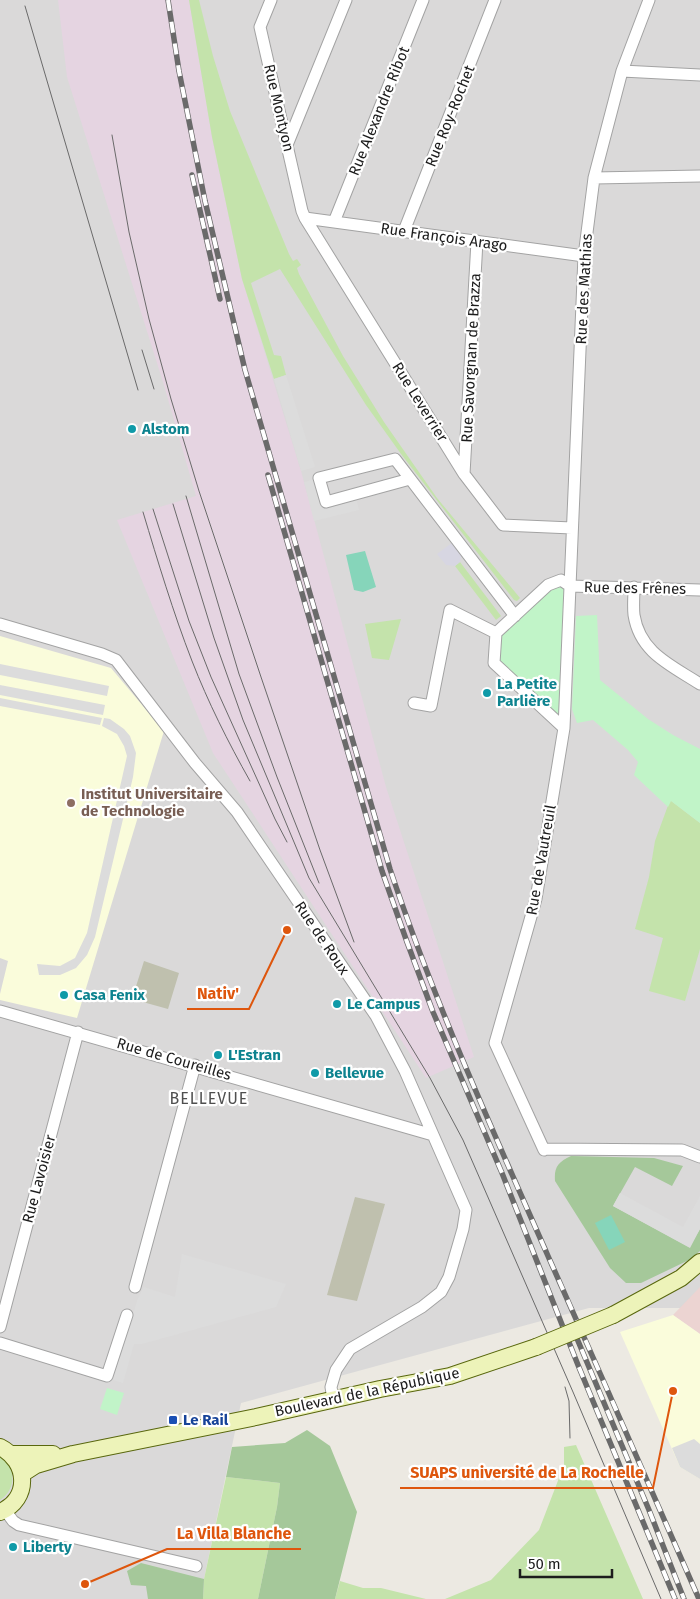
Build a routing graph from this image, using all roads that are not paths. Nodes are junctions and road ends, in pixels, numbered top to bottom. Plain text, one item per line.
1 (271, 0) edge
2 (346, 0) edge
3 (423, 0) edge
4 (496, 0) edge
5 (649, 0) edge
6 (622, 71) junction
7 (700, 75) edge
8 (281, 116) junction
9 (297, 122) junction
10 (288, 146) junction
11 (700, 176) edge
12 (594, 178) junction
13 (305, 218) junction
14 (328, 221) junction
15 (404, 232) junction
16 (315, 234) junction
17 (477, 241) junction
18 (584, 256) junction
19 (466, 440) junction
20 (446, 445) junction
21 (464, 474) junction
22 (410, 479) junction
23 (572, 528) junction
24 (566, 583) junction
25 (634, 587) junction
26 (700, 590) edge
27 (515, 616) junction
28 (0, 624) edge
29 (496, 633) junction
30 (700, 684) edge
31 (414, 703) dead end
32 (562, 727) junction
33 (0, 1011) edge
34 (78, 1032) junction
35 (194, 1065) junction
36 (433, 1135) junction
37 (700, 1157) edge
38 (700, 1262) edge
39 (135, 1287) dead end
40 (127, 1315) dead end
41 (0, 1327) edge
42 (0, 1343) edge
43 (334, 1399) junction
44 (6, 1451) edge
45 (73, 1454) junction
46 (22, 1474) junction
47 (2, 1511) edge
48 (196, 1566) dead end

1 - 8 street, Rue Montyon
2 - 9 street
3 - 14 street, Rue Alexandre Ribot
4 - 15 street, Rue Roy-Rochet
5 - 6 street, Rue des Mathias
6 - 7 street
6 - 12 street, Rue des Mathias
8 - 9 street
8 - 10 street, Rue Montyon
9 - 10 street
10 - 13 street, Rue Montyon
11 - 12 street
12 - 18 street, Rue des Mathias
13 - 14 street, Rue François Arago
13 - 16 street, Rue Leverrier
14 - 15 street, Rue François Arago
14 - 16 street, Rue Alexandre Ribot
15 - 17 street, Rue François Arago
16 - 20 street, Rue Leverrier
17 - 18 street, Rue François Arago
17 - 19 street, Rue Savorgnan de Brazza
18 - 23 street, Rue des Mathias
19 - 20 street
19 - 21 street, Rue Savorgnan de Brazza
20 - 21 street, Rue Leverrier
21 - 23 street, Rue Leverrier
22 - 22 street
22 - 27 street
23 - 24 street, Rue des Mathias
24 - 25 street, Rue des Frênes
24 - 27 street
24 - 32 street, Rue de Vautreuil
25 - 26 street, Rue des Frênes
25 - 30 street
27 - 29 street
28 - 36 street, Rue de Roux
29 - 31 street
29 - 32 street
32 - 37 street, Rue de Vautreuil
33 - 34 street, Rue de Coureilles
34 - 35 street, Rue de Coureilles
34 - 41 street, Rue Lavoisier
35 - 36 street, Rue de Coureilles
35 - 39 street
36 - 43 street, Rue de Roux
38 - 43 main road, Boulevard de la République, bridge
40 - 42 street
43 - 45 main road, Boulevard de la République
44 - 45 main road, Boulevard de la République
44 - 46 main road, Boulevard de la République
45 - 46 main road, Boulevard de la République
46 - 47 main road
47 - 48 street

